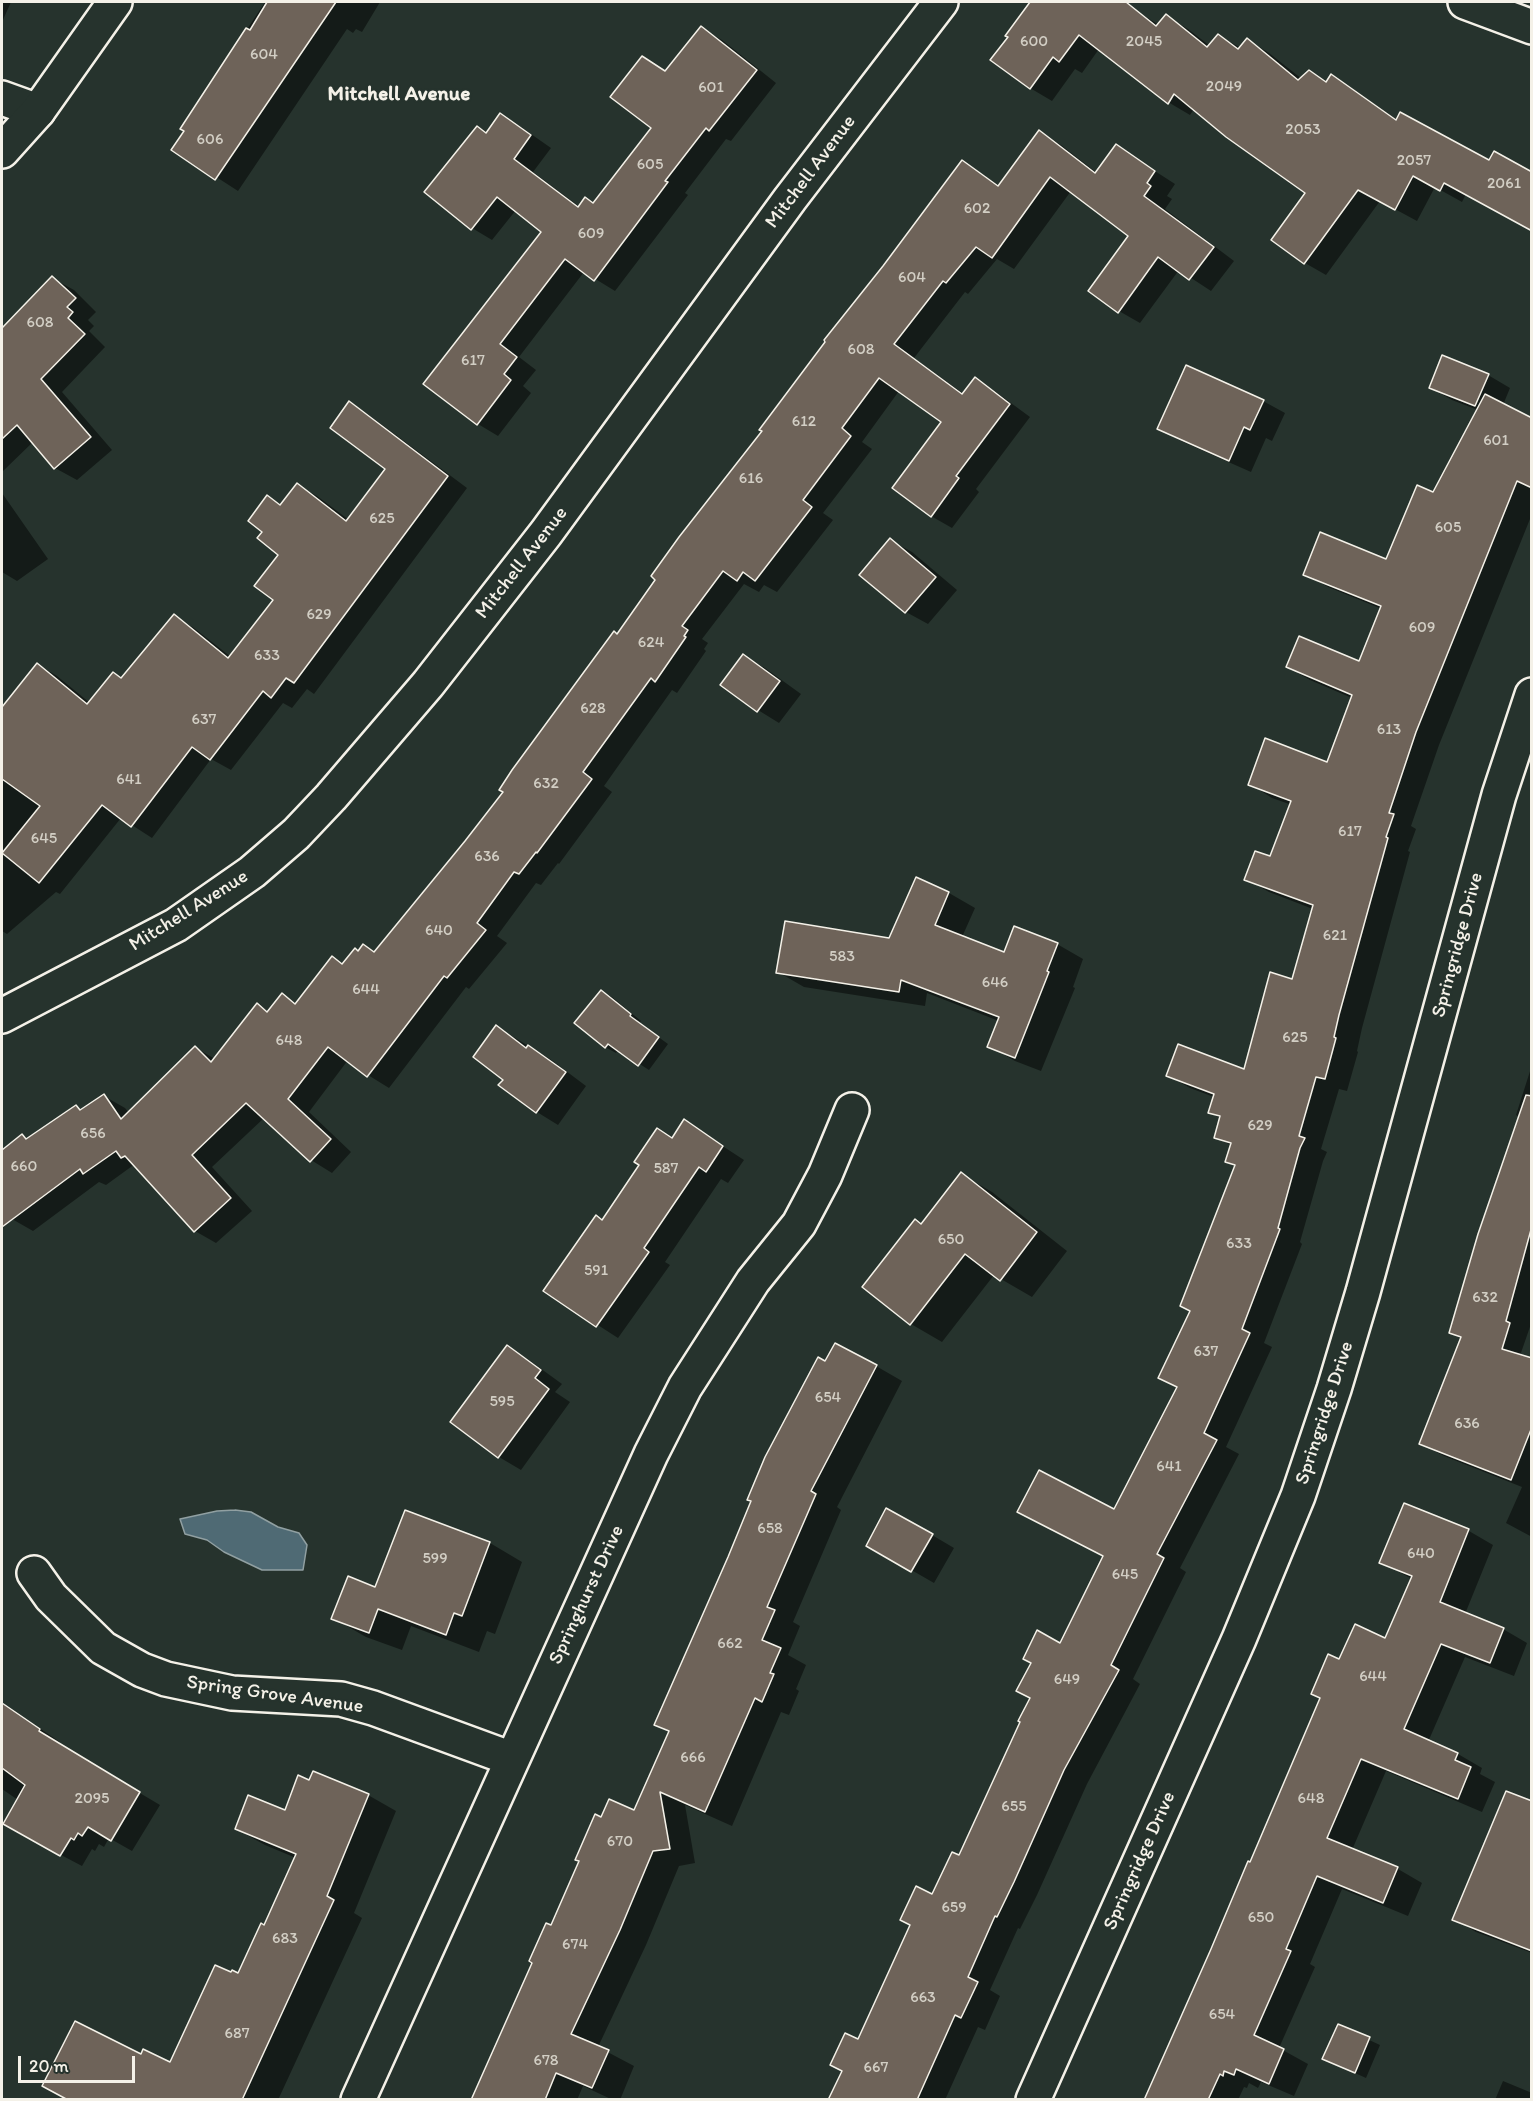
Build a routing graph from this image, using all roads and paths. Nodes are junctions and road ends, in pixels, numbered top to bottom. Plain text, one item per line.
1 (115, 2) edge
2 (941, 2) edge
3 (1465, 2) edge
4 (1532, 27) edge
5 (2, 98) edge
6 (38, 111) junction
7 (2, 151) edge
8 (1532, 695) edge
9 (2, 1016) edge
10 (852, 1110) dead end
11 (34, 1573) dead end
12 (512, 1759) junction
13 (358, 2100) edge
14 (1033, 2100) edge

1 - 6 street
2 - 9 street, Mitchell Avenue
3 - 4 street
5 - 6 street
6 - 7 street
8 - 14 street, Springridge Drive
10 - 12 street, Springhurst Drive
11 - 12 street, Spring Grove Avenue
12 - 13 street, Springhurst Drive

